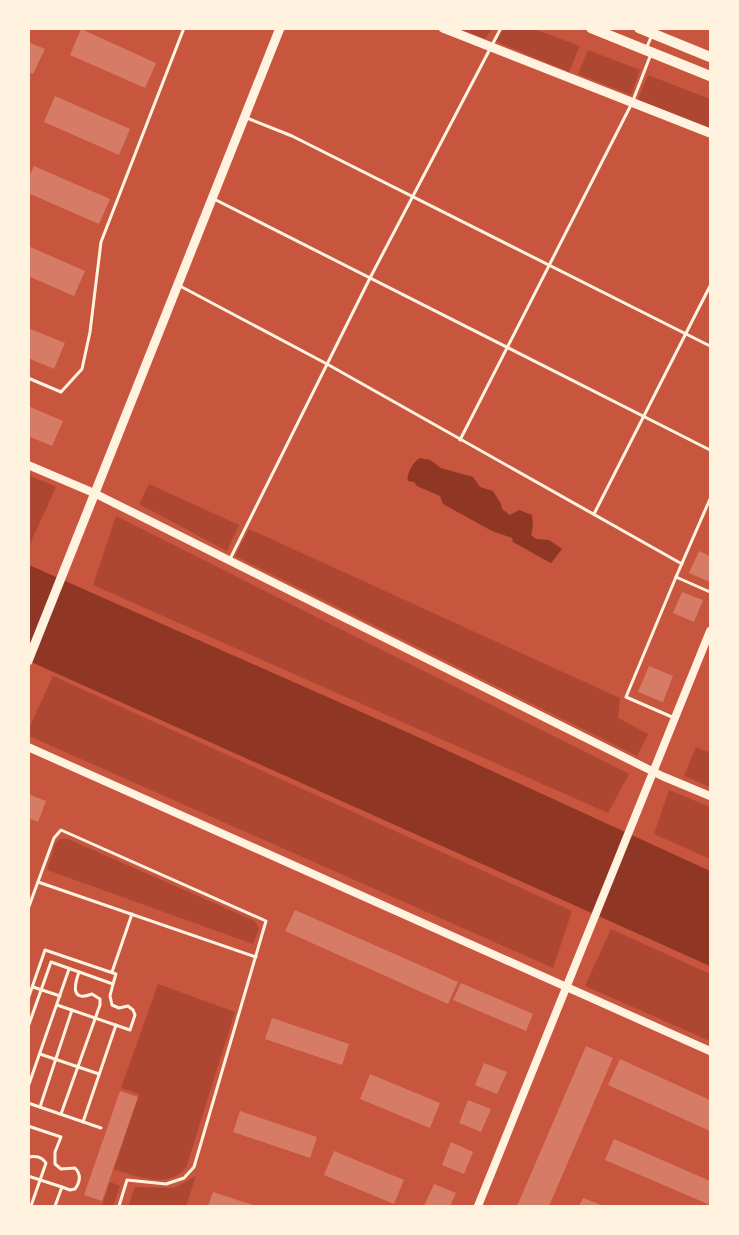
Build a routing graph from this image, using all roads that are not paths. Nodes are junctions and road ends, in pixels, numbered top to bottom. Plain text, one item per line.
1 (184, 28) edge
2 (279, 28) edge
3 (443, 28) edge
4 (501, 28) edge
5 (591, 28) edge
6 (639, 28) edge
7 (654, 31) edge
8 (490, 47) junction
9 (649, 52) junction
10 (711, 57) edge
11 (711, 76) edge
12 (632, 103) junction
13 (244, 117) junction
14 (711, 133) edge
15 (413, 196) junction
16 (212, 198) junction
17 (550, 265) junction
18 (370, 278) junction
19 (177, 285) junction
20 (711, 286) edge
21 (686, 334) junction
22 (711, 346) edge
23 (508, 347) junction
24 (327, 364) junction
25 (28, 378) edge
26 (645, 417) junction
27 (460, 440) junction
28 (711, 450) edge
29 (28, 465) edge
30 (94, 493) junction
31 (711, 499) edge
32 (594, 514) junction
33 (229, 560) junction
34 (682, 564) junction
35 (676, 577) junction
36 (711, 592) edge
37 (711, 631) edge
38 (28, 661) edge
39 (675, 718) junction
40 (28, 747) edge
41 (653, 772) junction
42 (711, 796) edge
43 (38, 882) junction
44 (28, 909) edge
45 (132, 914) junction
46 (256, 957) junction
47 (69, 969) junction
48 (79, 972) junction
49 (112, 972) junction
50 (113, 984) junction
51 (567, 986) junction
52 (33, 987) junction
53 (41, 990) junction
54 (60, 996) junction
55 (28, 999) edge
56 (57, 1005) junction
57 (72, 1010) junction
58 (94, 1017) junction
59 (116, 1025) junction
60 (28, 1027) edge
61 (711, 1051) edge
62 (40, 1054) junction
63 (56, 1059) junction
64 (77, 1067) junction
65 (99, 1074) junction
66 (28, 1088) edge
67 (28, 1103) edge
68 (40, 1107) junction
69 (61, 1114) junction
70 (83, 1122) junction
71 (28, 1126) edge
72 (101, 1128) dead end
73 (28, 1157) edge
74 (28, 1176) edge
75 (40, 1180) junction
76 (62, 1187) junction
77 (31, 1206) edge
78 (55, 1206) edge
79 (119, 1206) edge
80 (478, 1206) edge

1 - 25 lane
2 - 13 main road
3 - 8 main road
4 - 8 lane
5 - 9 main road
6 - 7 main road
7 - 9 lane
7 - 10 main road
8 - 12 main road
8 - 15 lane
9 - 11 main road
9 - 12 lane
12 - 14 main road
12 - 17 lane
13 - 15 lane
13 - 16 main road
15 - 17 lane
15 - 18 lane
16 - 18 lane
16 - 19 main road
17 - 21 lane
17 - 23 lane
18 - 23 lane
18 - 24 lane
19 - 24 lane
19 - 30 main road
20 - 21 lane
21 - 22 lane
21 - 26 lane
23 - 26 lane
23 - 27 lane
24 - 27 lane
24 - 33 lane
26 - 28 lane
26 - 32 lane
27 - 32 lane
29 - 30 street
30 - 33 street
30 - 38 main road
31 - 34 lane
32 - 34 lane
33 - 41 street
34 - 35 lane
35 - 36 lane
35 - 39 lane
37 - 39 street
39 - 41 street
40 - 51 street
41 - 42 street
41 - 51 street
43 - 44 lane
43 - 45 lane
43 - 46 lane
45 - 46 lane
45 - 49 lane
46 - 79 lane
47 - 48 lane
47 - 53 lane
47 - 54 lane
48 - 50 lane
48 - 58 lane
49 - 50 lane
49 - 52 lane
50 - 59 lane
51 - 61 street
51 - 80 street
52 - 53 lane
52 - 55 lane
53 - 54 lane
53 - 60 lane
54 - 56 lane
56 - 57 lane
56 - 62 lane
57 - 58 lane
57 - 63 lane
58 - 59 lane
58 - 64 lane
59 - 65 lane
62 - 63 lane
62 - 66 lane
63 - 64 lane
63 - 68 lane
64 - 65 lane
64 - 69 lane
65 - 70 lane
67 - 68 lane
68 - 69 lane
69 - 70 lane
70 - 72 lane
71 - 76 lane
73 - 75 lane
74 - 75 lane
75 - 76 lane
75 - 77 lane
76 - 78 lane

